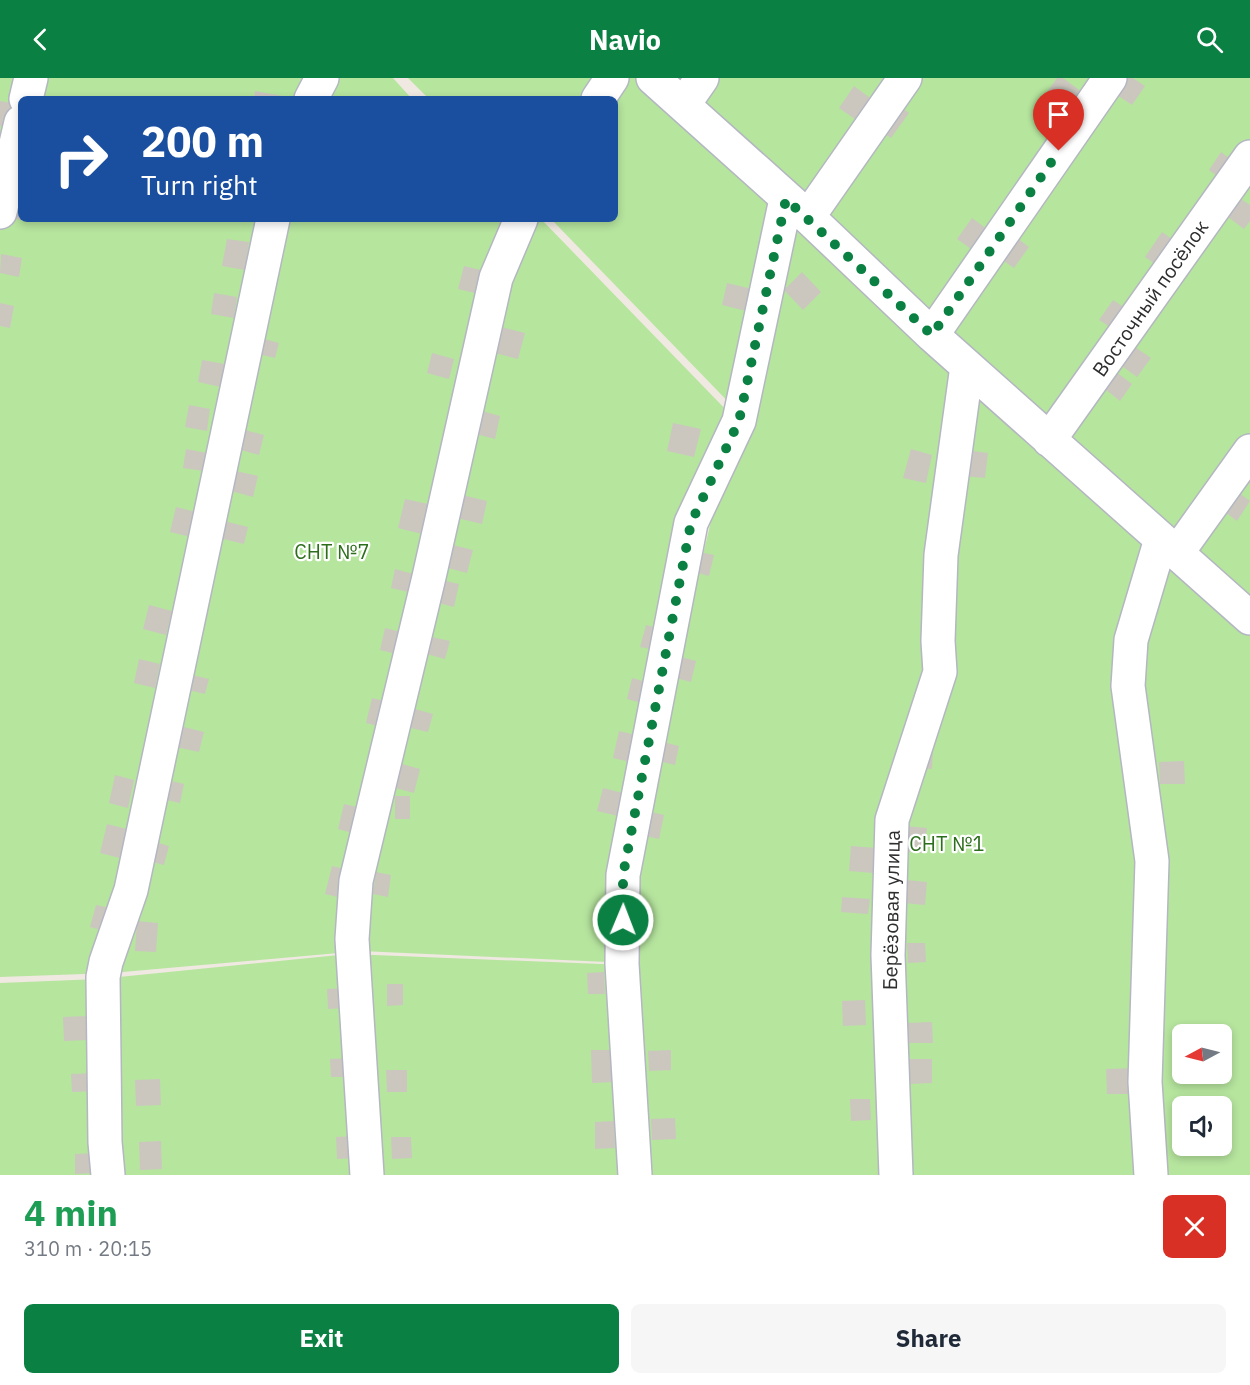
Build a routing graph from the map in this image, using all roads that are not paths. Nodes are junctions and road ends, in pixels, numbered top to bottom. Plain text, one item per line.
1 (31, 78) edge
2 (322, 78) edge
3 (612, 78) edge
4 (653, 78) edge
5 (905, 78) edge
6 (1110, 78) edge
7 (693, 91) edge
8 (27, 96) edge
9 (312, 96) edge
10 (600, 96) edge
11 (18, 135) edge
12 (1250, 157) edge
13 (797, 208) junction
14 (0, 212) edge
15 (272, 222) edge
16 (521, 222) edge
17 (932, 335) junction
18 (967, 366) junction
19 (1049, 440) junction
20 (1250, 451) edge
21 (1169, 546) junction
22 (1250, 618) edge
23 (108, 1175) edge
24 (366, 1175) edge
25 (634, 1175) edge
26 (896, 1175) edge
27 (1151, 1175) edge

1 - 8 street
2 - 9 street
3 - 10 street
4 - 7 street
5 - 13 street
6 - 17 street
7 - 13 street
11 - 14 street
12 - 19 street, Восточный посёлок
13 - 17 street
13 - 25 street
15 - 23 street
16 - 24 street
17 - 18 street
18 - 19 street
18 - 26 street, Берёзовая улица
19 - 21 street
20 - 21 street
21 - 22 street
21 - 27 street

